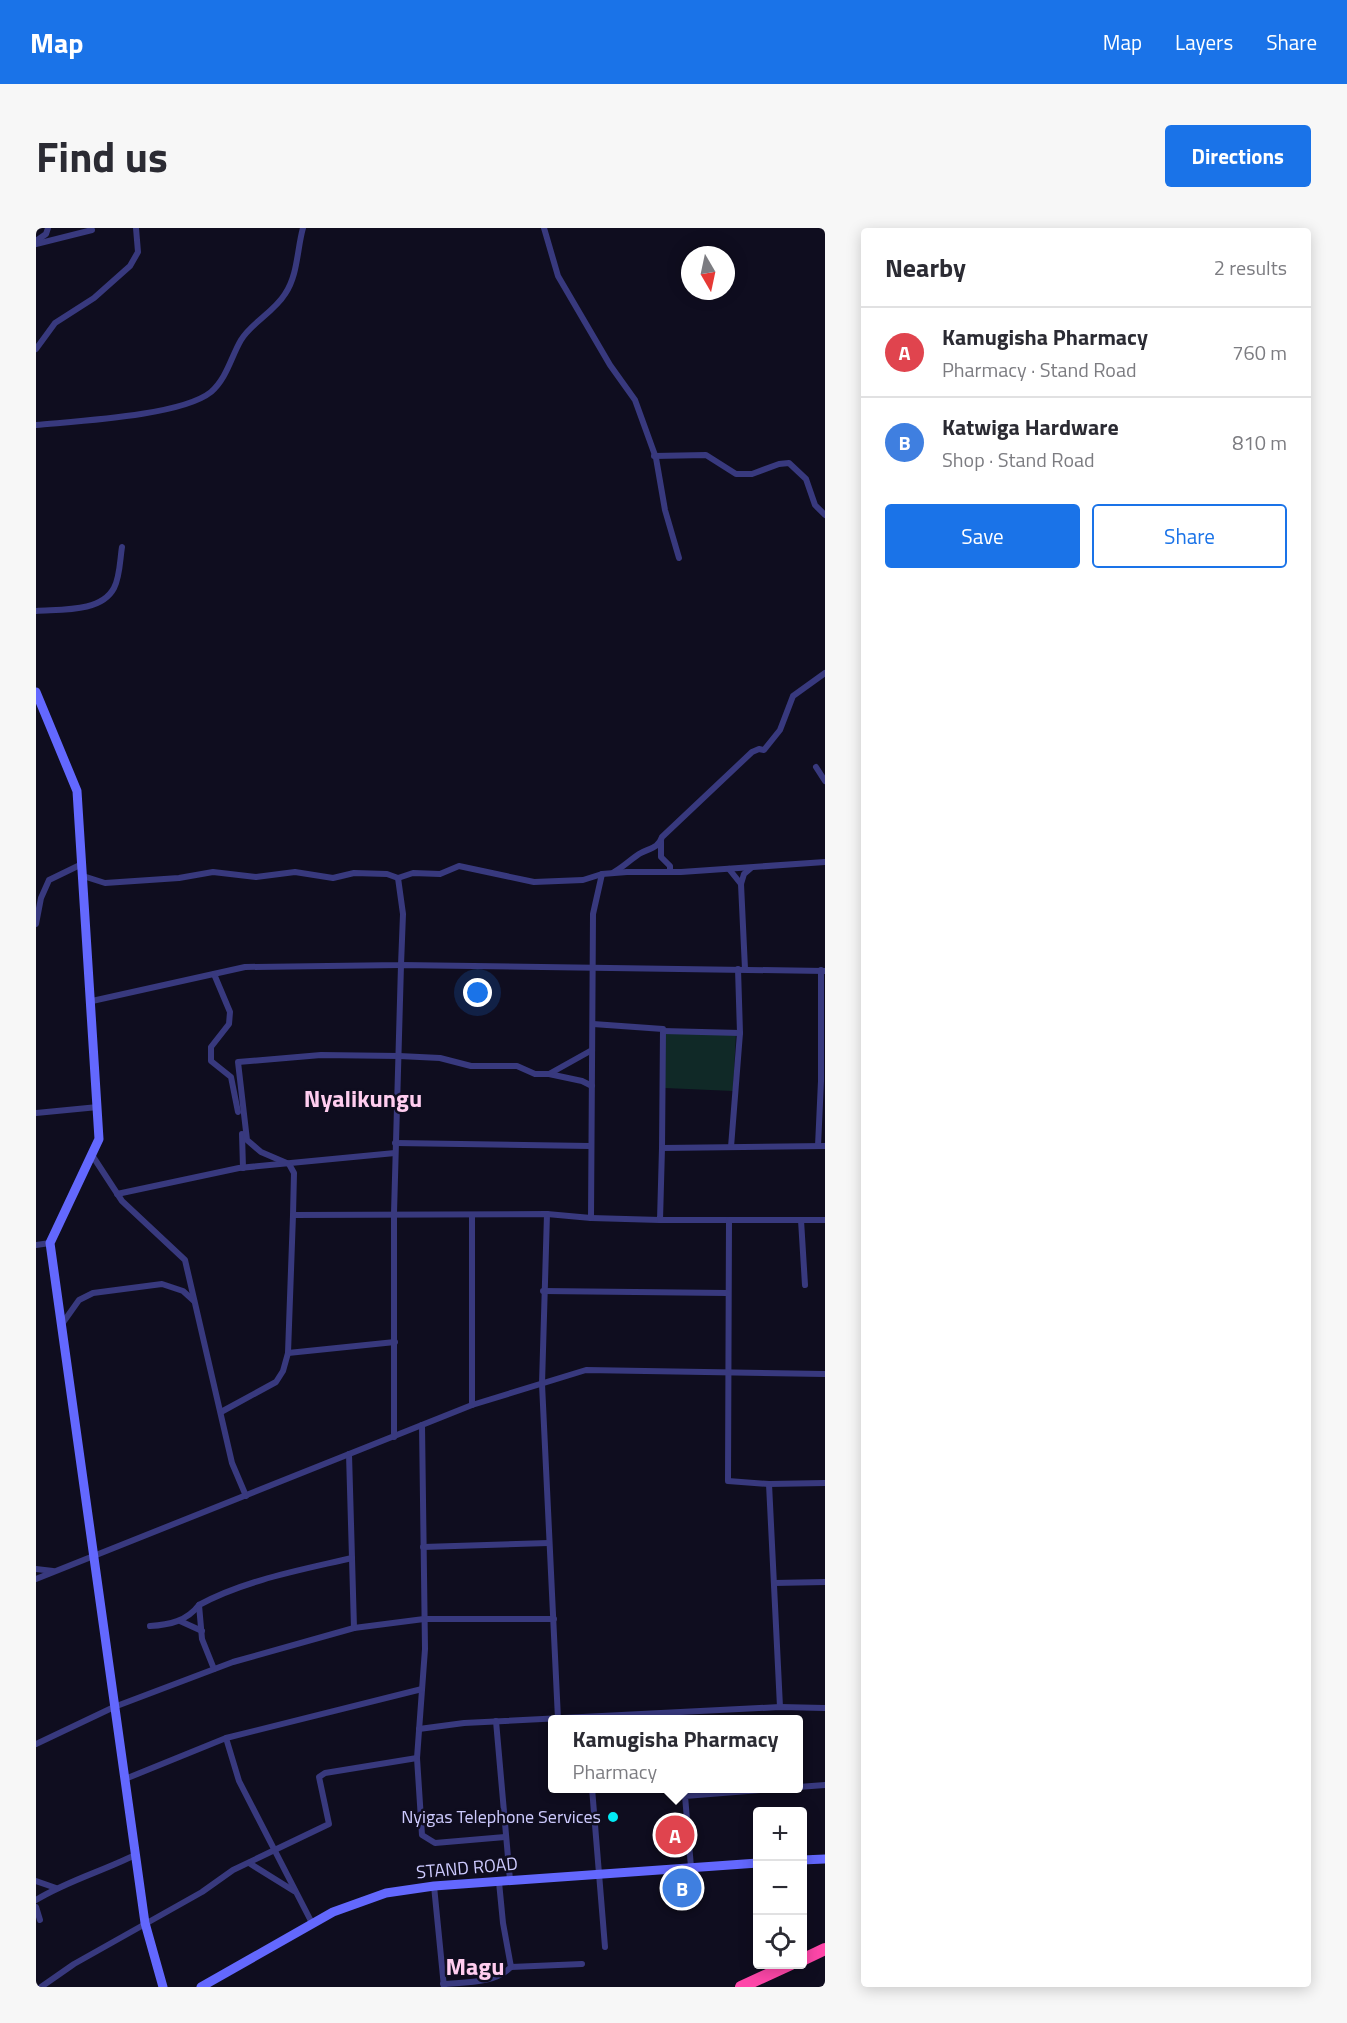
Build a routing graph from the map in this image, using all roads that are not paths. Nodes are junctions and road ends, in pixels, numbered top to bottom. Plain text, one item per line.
1 (48, 228) edge
2 (136, 228) edge
3 (303, 228) edge
4 (543, 228) edge
5 (92, 230) dead end
6 (36, 242) edge
7 (36, 349) edge
8 (36, 425) edge
9 (654, 456) junction
10 (825, 515) edge
11 (122, 547) dead end
12 (679, 558) dead end
13 (36, 611) edge
14 (825, 673) edge
15 (36, 692) edge
16 (816, 767) dead end
17 (825, 781) edge
18 (661, 840) junction
19 (825, 862) edge
20 (82, 864) junction
21 (751, 867) junction
22 (729, 869) junction
23 (670, 872) junction
24 (610, 873) junction
25 (602, 874) junction
26 (83, 876) junction
27 (398, 878) junction
28 (741, 884) junction
29 (36, 924) edge
30 (402, 965) junction
31 (593, 966) junction
32 (742, 969) junction
33 (823, 970) edge
34 (214, 974) junction
35 (92, 1001) junction
36 (593, 1024) junction
37 (663, 1031) junction
38 (740, 1033) junction
39 (592, 1050) junction
40 (399, 1056) junction
41 (549, 1074) junction
42 (823, 1081) edge
43 (592, 1086) junction
44 (98, 1107) junction
45 (36, 1113) edge
46 (395, 1143) junction
47 (590, 1146) junction
48 (821, 1146) edge
49 (731, 1147) junction
50 (662, 1148) junction
51 (395, 1153) junction
52 (92, 1155) junction
53 (289, 1164) junction
54 (243, 1168) junction
55 (117, 1194) junction
56 (394, 1214) junction
57 (547, 1214) junction
58 (293, 1215) junction
59 (472, 1215) junction
60 (591, 1218) junction
61 (660, 1220) junction
62 (729, 1220) junction
63 (801, 1220) junction
64 (825, 1220) edge
65 (50, 1243) junction
66 (36, 1245) edge
67 (805, 1285) dead end
68 (543, 1291) junction
69 (727, 1293) junction
70 (194, 1301) junction
71 (62, 1324) junction
72 (395, 1342) junction
73 (288, 1353) junction
74 (729, 1374) junction
75 (825, 1374) edge
76 (542, 1384) junction
77 (472, 1405) junction
78 (220, 1412) junction
79 (422, 1425) junction
80 (394, 1437) junction
81 (350, 1454) junction
82 (825, 1483) edge
83 (769, 1484) junction
84 (246, 1496) junction
85 (549, 1543) junction
86 (423, 1546) junction
87 (95, 1556) junction
88 (352, 1558) junction
89 (36, 1569) edge
90 (57, 1571) junction
91 (36, 1579) edge
92 (825, 1582) edge
93 (774, 1583) junction
94 (199, 1605) junction
95 (424, 1619) junction
96 (554, 1619) junction
97 (179, 1620) junction
98 (150, 1626) dead end
99 (354, 1629) junction
100 (202, 1631) junction
101 (214, 1669) junction
102 (422, 1689) junction
103 (114, 1707) junction
104 (780, 1707) junction
105 (825, 1708) edge
106 (558, 1715) edge
107 (690, 1715) edge
108 (548, 1719) edge
109 (496, 1721) junction
110 (419, 1729) junction
111 (226, 1738) junction
112 (38, 1740) edge
113 (417, 1758) junction
114 (125, 1779) junction
115 (825, 1785) edge
116 (803, 1787) edge
117 (592, 1793) edge
118 (685, 1793) edge
119 (722, 1793) edge
120 (685, 1796) junction
121 (505, 1837) junction
122 (274, 1851) junction
123 (135, 1855) junction
124 (825, 1859) edge
125 (807, 1860) edge
126 (249, 1863) junction
127 (753, 1863) edge
128 (692, 1867) junction
129 (600, 1873) junction
130 (510, 1880) junction
131 (36, 1881) edge
132 (499, 1882) junction
133 (434, 1886) junction
134 (56, 1888) junction
135 (295, 1892) junction
136 (36, 1900) edge
137 (36, 1907) edge
138 (40, 1920) dead end
139 (145, 1923) junction
140 (312, 1923) junction
141 (605, 1947) dead end
142 (825, 1949) edge
143 (807, 1958) edge
144 (582, 1964) dead end
145 (511, 1967) junction
146 (782, 1969) edge
147 (444, 1985) edge
148 (41, 1987) edge
149 (163, 1987) edge
150 (201, 1987) edge
151 (741, 1987) edge

1 - 6 street
2 - 7 street
3 - 8 street
4 - 9 street
5 - 6 street
9 - 10 street
9 - 12 street
11 - 13 street
14 - 18 street
15 - 20 street
16 - 17 street
18 - 23 street
18 - 24 street
19 - 21 street
20 - 26 street
20 - 29 street
21 - 22 street
21 - 28 street
22 - 23 street
22 - 28 street
23 - 24 street
24 - 25 street
25 - 27 street
25 - 31 street
26 - 27 street
26 - 35 street
27 - 30 street
28 - 32 street
30 - 31 street
30 - 34 street
30 - 40 street
31 - 32 street
31 - 36 street
32 - 33 street
32 - 38 street
33 - 42 street
34 - 35 street
34 - 54 street
35 - 44 street
36 - 37 street
36 - 39 street
37 - 38 street
37 - 50 street
38 - 49 street
39 - 41 street
39 - 43 street
40 - 41 street
40 - 46 street
40 - 53 street
41 - 43 street
42 - 48 street
43 - 47 street
44 - 45 street
44 - 52 street
46 - 47 street
46 - 51 street
47 - 60 street
48 - 49 street
49 - 50 street
50 - 61 street
51 - 53 street
51 - 56 street
52 - 55 street
52 - 65 street
53 - 54 street
53 - 58 street
54 - 55 street
55 - 70 street
56 - 58 street
56 - 59 street
56 - 72 street
57 - 59 street
57 - 60 street
57 - 68 street
58 - 73 street
59 - 77 street
60 - 61 street
61 - 62 street
62 - 63 street
62 - 69 street
63 - 64 street
63 - 67 street
65 - 66 street
65 - 71 street
68 - 69 street
68 - 76 street
69 - 74 street
70 - 71 street
70 - 78 street
71 - 87 street
72 - 73 street
72 - 80 street
73 - 78 street
74 - 75 street
74 - 76 street
74 - 83 street
76 - 77 street
76 - 85 street
77 - 79 street
78 - 84 street
79 - 80 street
79 - 86 street
80 - 81 street
81 - 84 street
81 - 88 street
82 - 83 street
83 - 93 street
84 - 87 street
85 - 86 street
85 - 96 street
86 - 95 street
87 - 90 street
87 - 103 street
88 - 94 street
88 - 99 street
89 - 90 street
90 - 91 street
92 - 93 street
93 - 104 street
94 - 97 street
94 - 100 street
95 - 96 street
95 - 99 street
95 - 102 street
96 - 106 street
97 - 98 street
97 - 100 street
99 - 101 street
100 - 101 street
101 - 103 street
102 - 110 street
102 - 111 street
103 - 112 street
103 - 114 street
104 - 105 street
104 - 107 street
108 - 109 street
109 - 110 street
109 - 121 street
110 - 113 street
111 - 114 street
111 - 122 street
113 - 121 street
113 - 122 street
114 - 123 street
115 - 116 street
117 - 129 street
118 - 120 street
119 - 120 street
120 - 128 street
121 - 130 street
122 - 126 street
122 - 135 street
123 - 134 street
123 - 139 street
124 - 125 street
126 - 135 street
126 - 139 street
127 - 128 street, STAND ROAD
128 - 129 street, STAND ROAD
129 - 130 street, STAND ROAD
129 - 141 street
130 - 132 street, STAND ROAD
131 - 134 street
132 - 133 street, STAND ROAD
132 - 145 street
133 - 140 street, STAND ROAD
133 - 147 street
134 - 136 street
135 - 140 street
137 - 138 street
139 - 148 street
139 - 149 street
140 - 150 street, STAND ROAD
142 - 143 highway
144 - 145 street
145 - 147 street
146 - 151 highway

